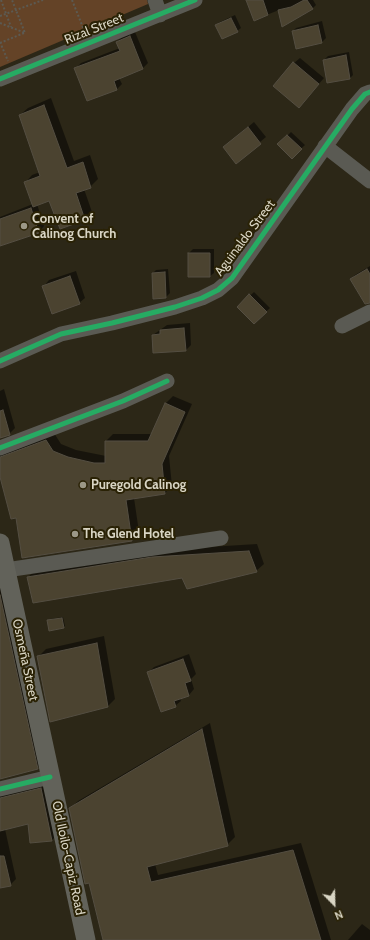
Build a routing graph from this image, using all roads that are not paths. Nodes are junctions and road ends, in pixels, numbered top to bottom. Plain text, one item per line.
1 (155, 0) edge
2 (195, 0) edge
3 (160, 15) junction
4 (6, 76) edge
5 (370, 92) edge
6 (325, 146) junction
7 (370, 181) edge
8 (370, 312) edge
9 (342, 326) dead end
10 (0, 361) edge
11 (167, 381) dead end
12 (0, 448) edge
13 (221, 538) dead end
14 (0, 543) edge
15 (6, 570) junction
16 (50, 777) junction
17 (0, 789) edge
18 (86, 940) edge

1 - 3 street
2 - 3 street, Rizal Street
3 - 4 street, Rizal Street
5 - 6 street, Aguinaldo Street
6 - 7 street
6 - 10 street, Aguinaldo Street
8 - 9 street
11 - 12 street
13 - 15 street
14 - 15 main road, Osmeña Street
15 - 16 main road, Osmeña Street
16 - 17 street
16 - 18 main road, Old Iloilo-Capiz Road

